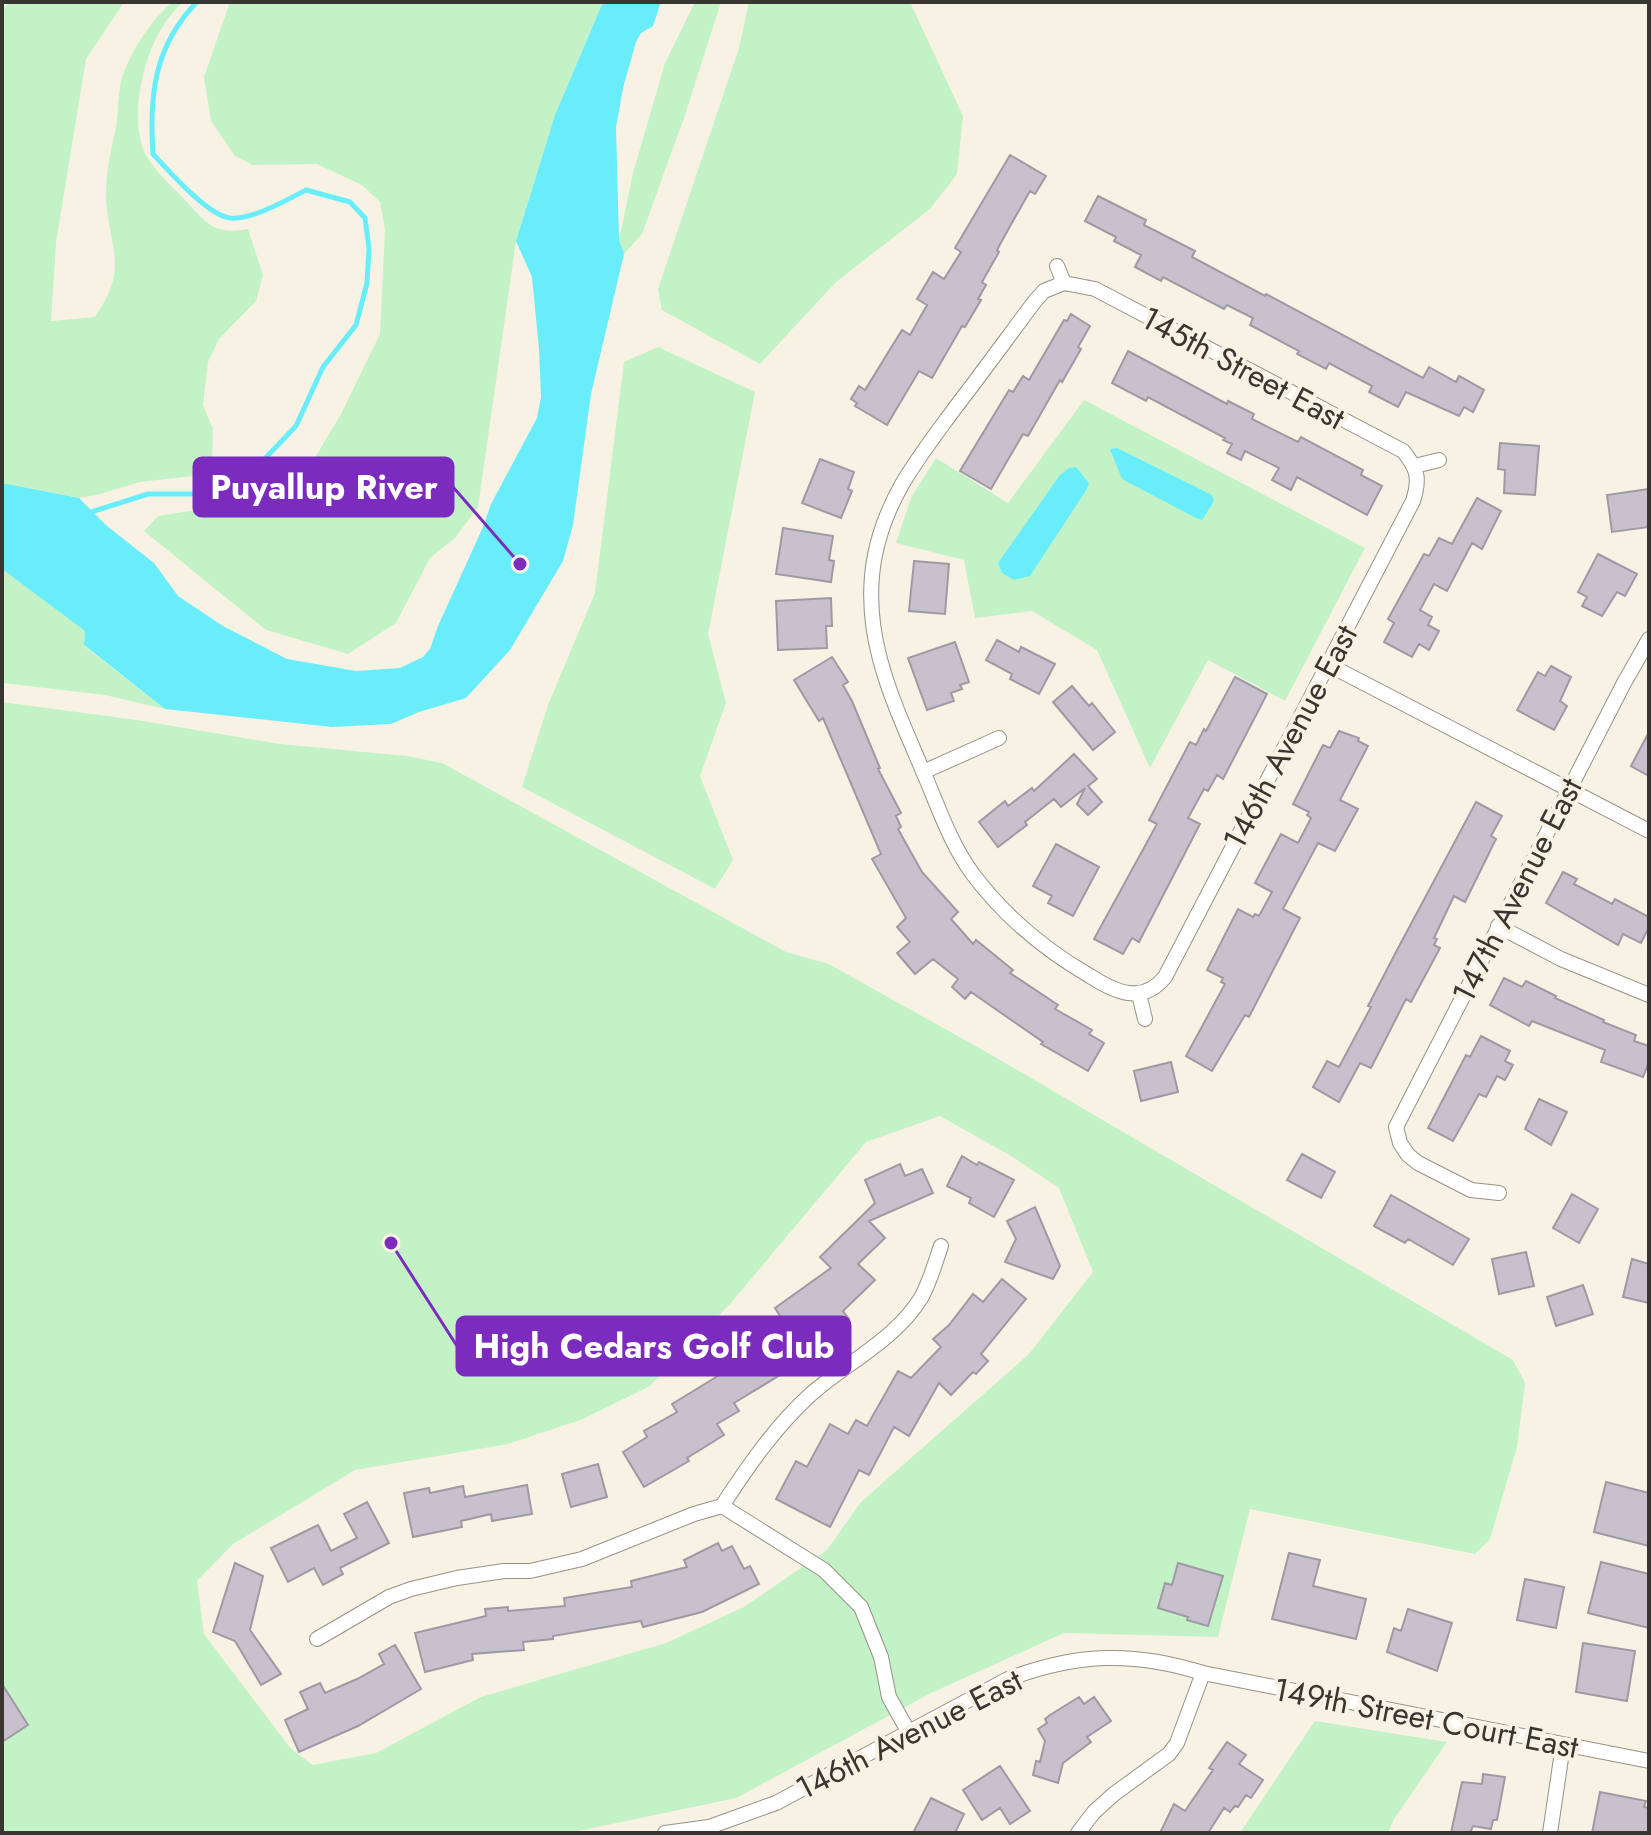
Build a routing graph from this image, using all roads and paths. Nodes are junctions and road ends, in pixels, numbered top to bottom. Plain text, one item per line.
1 (1057, 266) dead end
2 (1064, 283) junction
3 (1439, 460) dead end
4 (1415, 466) junction
5 (1649, 639) edge
6 (1329, 665) junction
7 (999, 738) dead end
8 (923, 772) junction
9 (1569, 790) junction
10 (1649, 831) edge
11 (1498, 926) junction
12 (1139, 994) junction
13 (1649, 995) edge
14 (1145, 1019) dead end
15 (1499, 1193) dead end
16 (941, 1246) dead end
17 (722, 1506) junction
18 (317, 1639) dead end
19 (1203, 1673) junction
20 (908, 1731) junction
21 (1563, 1745) junction
22 (1649, 1761) edge
23 (665, 1833) edge
24 (1078, 1833) edge
25 (1550, 1833) edge

1 - 2 street
2 - 4 street, 145th Street East
2 - 8 street
3 - 4 street
4 - 6 street, 146th Avenue East
5 - 9 street, 147th Avenue East
6 - 9 street
6 - 12 street, 146th Avenue East
7 - 8 street
8 - 12 street
9 - 10 street
9 - 11 street, 147th Avenue East
11 - 13 street
11 - 15 street, 147th Avenue East
12 - 14 street
16 - 17 street
17 - 18 street
17 - 20 street
19 - 20 street, 146th Avenue East
19 - 21 street, 149th Street Court East
19 - 24 street
20 - 23 street, 146th Avenue East
21 - 22 street, 149th Street Court East
21 - 25 street

